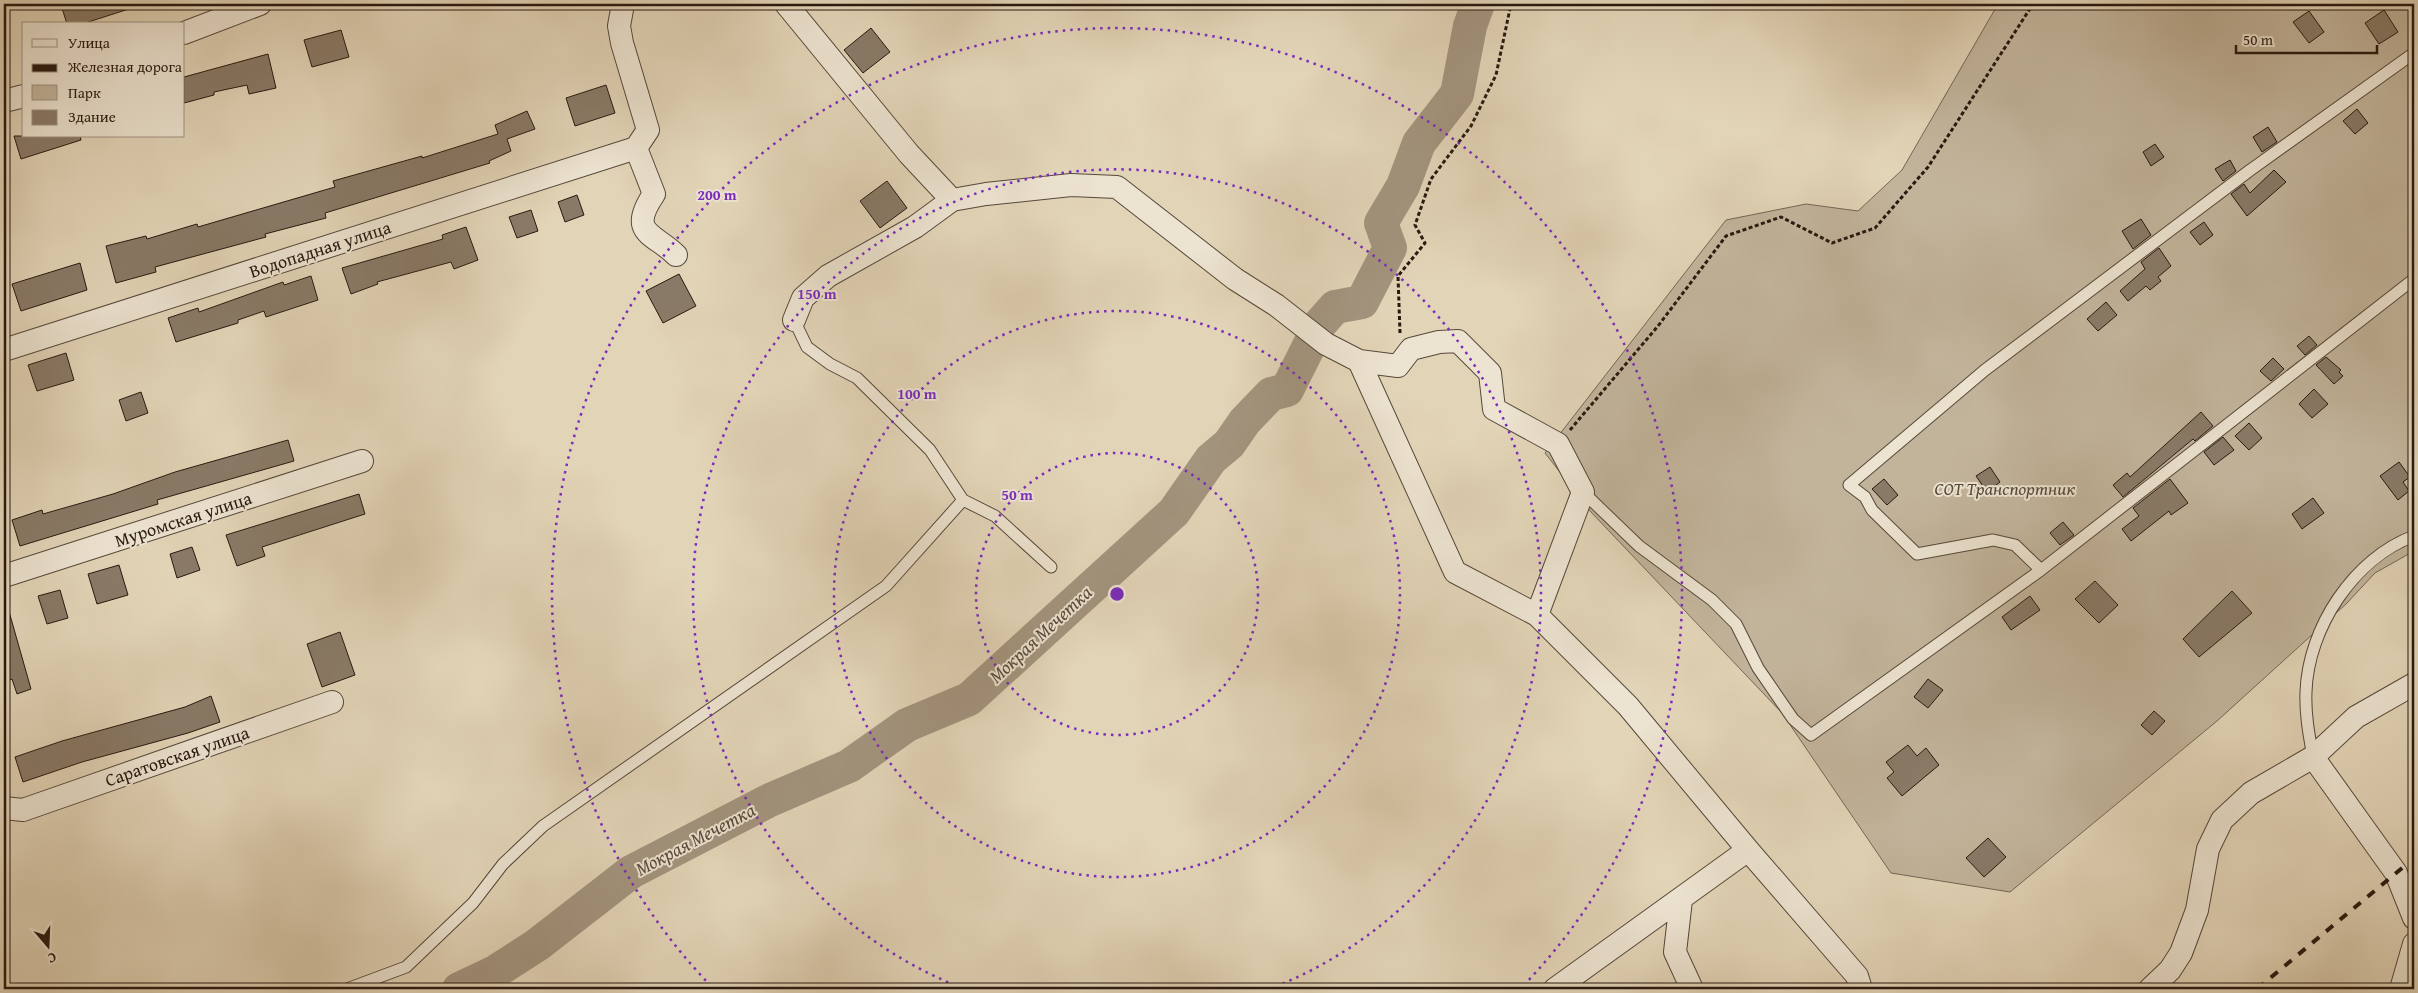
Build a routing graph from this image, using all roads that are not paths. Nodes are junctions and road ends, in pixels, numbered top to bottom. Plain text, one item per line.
1 (260, 4) edge
2 (623, 4) edge
3 (786, 4) edge
4 (185, 33) edge
5 (2414, 53) edge
6 (22, 96) edge
7 (4, 101) edge
8 (636, 148) junction
9 (952, 200) junction
10 (676, 255) dead end
11 (2414, 279) edge
12 (794, 320) joint
13 (4, 350) edge
14 (1359, 361) junction
15 (362, 461) dead end
16 (1583, 492) junction
17 (963, 500) junction
18 (2414, 536) edge
19 (1051, 567) dead end
20 (2041, 570) junction
21 (4, 576) edge
22 (1537, 615) junction
23 (2414, 684) edge
24 (332, 702) dead end
25 (2313, 757) junction
26 (13, 809) edge
27 (1748, 850) junction
28 (1681, 900) junction
29 (2414, 918) edge
30 (2414, 944) edge
31 (347, 989) edge
32 (1555, 989) edge
33 (1692, 989) edge
34 (1861, 989) edge
35 (2150, 989) edge
36 (2400, 989) edge

1 - 4 street
2 - 8 street
3 - 9 street
5 - 20 lane
6 - 7 street
8 - 10 street
8 - 13 street, Водопадная улица
9 - 12 street
9 - 14 street
11 - 20 lane
12 - 17 lane
14 - 16 street
14 - 22 street
15 - 21 street, Муромская улица
16 - 20 lane
16 - 22 street
17 - 19 lane
17 - 31 lane
18 - 25 lane
22 - 27 street
23 - 25 street
24 - 26 street, Саратовская улица
25 - 29 street
25 - 35 street
27 - 28 street
27 - 34 street
28 - 32 street
28 - 33 street
30 - 36 street

